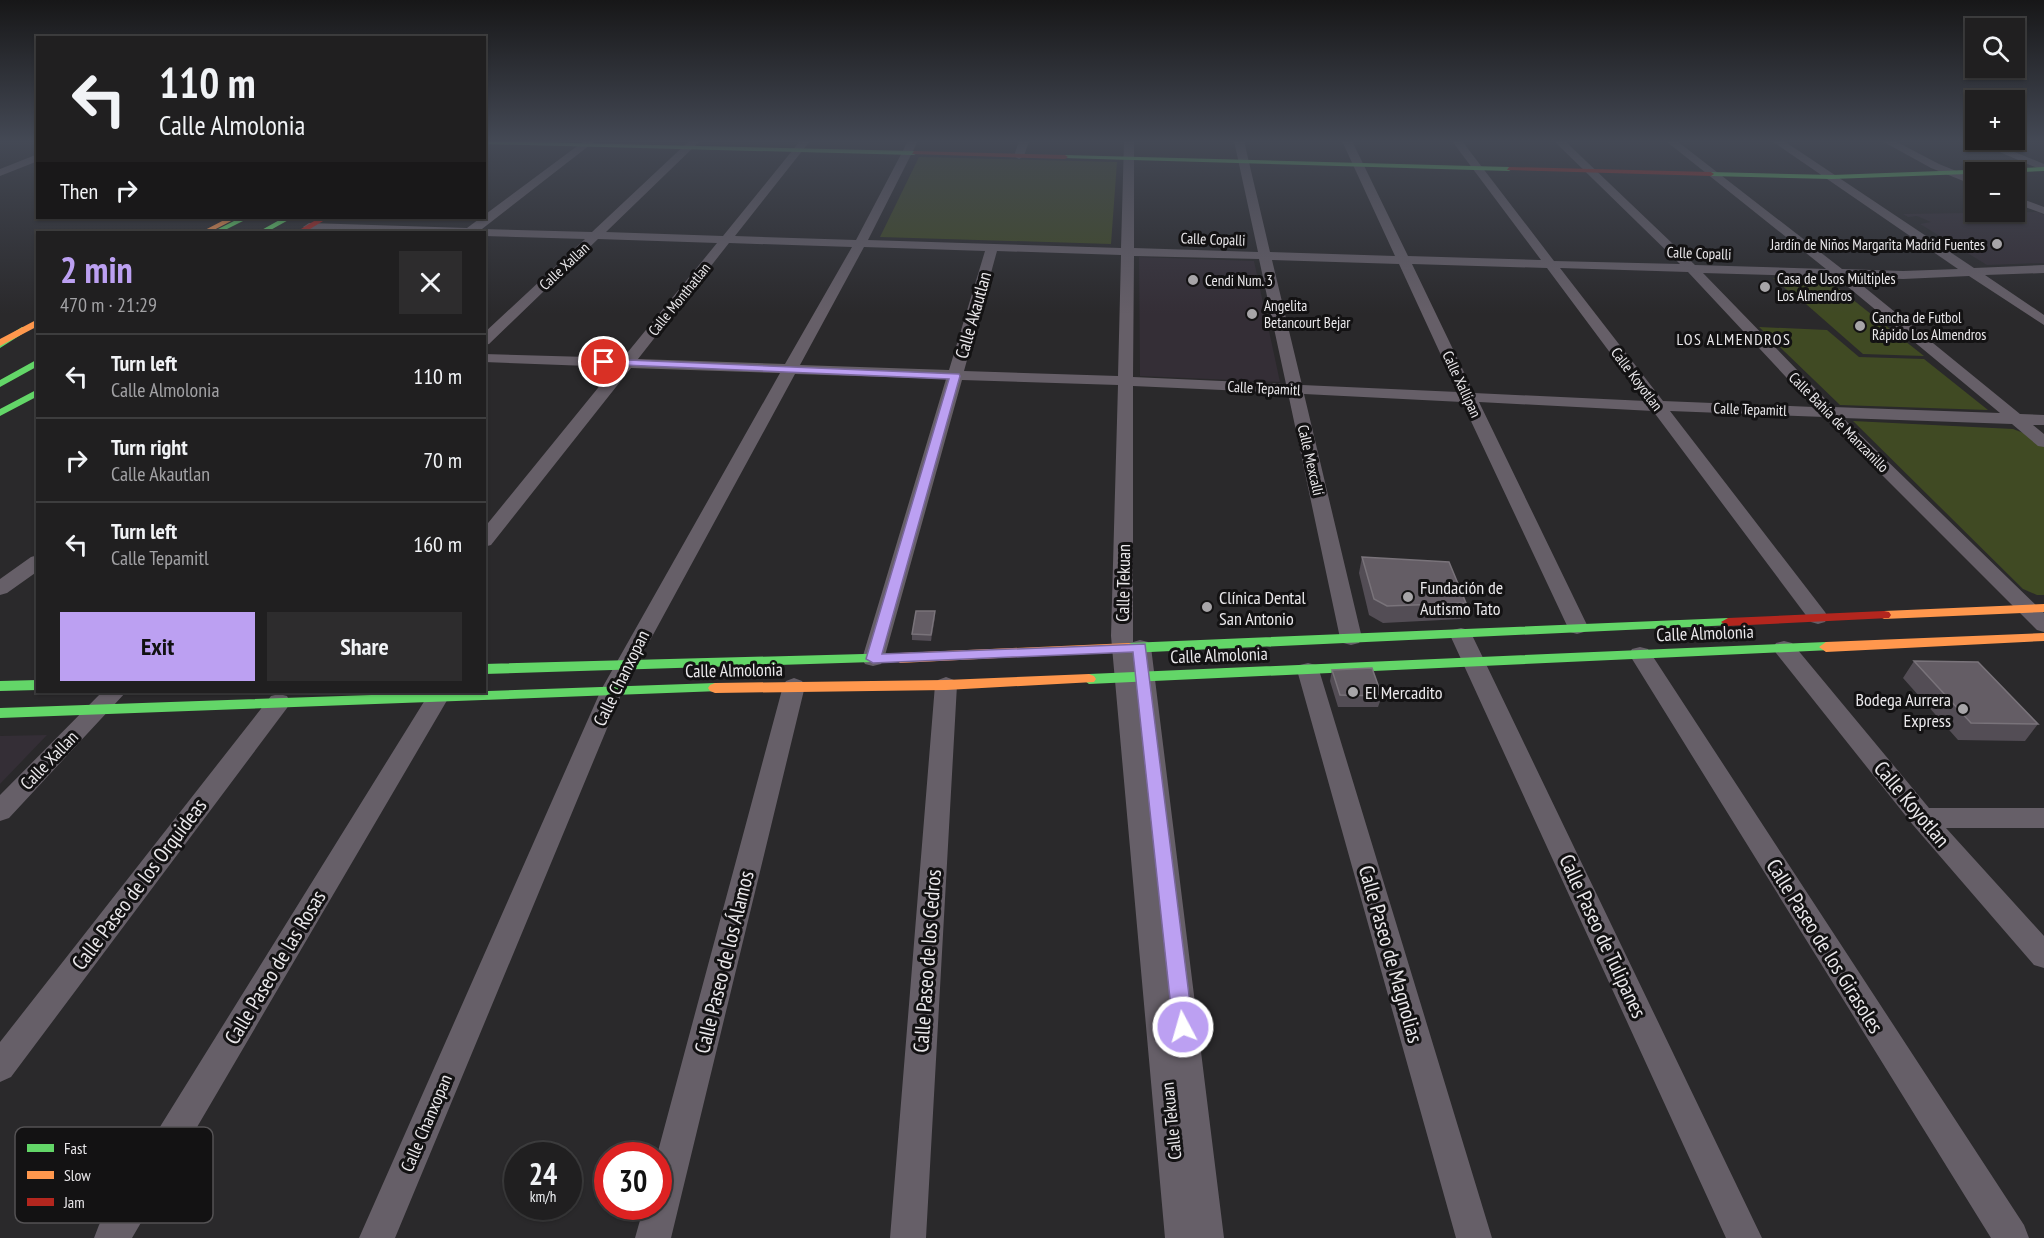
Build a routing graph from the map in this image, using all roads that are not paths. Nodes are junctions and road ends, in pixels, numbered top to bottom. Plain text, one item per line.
1 (514, 199) edge
2 (633, 199) edge
3 (759, 199) edge
4 (883, 199) edge
5 (1129, 199) edge
6 (1252, 199) edge
7 (1374, 199) edge
8 (1501, 199) edge
9 (1618, 199) edge
10 (1745, 199) edge
11 (1864, 199) edge
12 (2025, 203) edge
13 (2044, 211) edge
14 (230, 219) edge
15 (243, 219) edge
16 (259, 219) edge
17 (286, 219) edge
18 (322, 219) edge
19 (306, 226) edge
20 (207, 231) edge
21 (218, 231) edge
22 (236, 231) edge
23 (264, 231) edge
24 (471, 231) edge
25 (486, 231) edge
26 (596, 235) junction
27 (727, 239) junction
28 (860, 243) junction
29 (992, 248) junction
30 (1128, 252) junction
31 (1265, 257) junction
32 (1403, 260) junction
33 (1551, 265) junction
34 (2044, 269) edge
35 (1693, 270) junction
36 (1839, 273) junction
37 (1974, 273) junction
38 (2044, 321) edge
39 (31, 326) edge
40 (486, 339) edge
41 (0, 344) edge
42 (486, 358) edge
43 (628, 362) junction
44 (36, 364) edge
45 (788, 369) junction
46 (955, 376) junction
47 (36, 380) edge
48 (1126, 381) junction
49 (0, 384) edge
50 (1295, 390) junction
51 (36, 393) edge
52 (1468, 397) junction
53 (0, 399) edge
54 (1658, 406) junction
55 (1827, 411) junction
56 (0, 413) edge
57 (2015, 419) junction
58 (2044, 420) edge
59 (2044, 442) edge
60 (486, 539) edge
61 (36, 562) edge
62 (0, 589) edge
63 (2036, 609) edge
64 (1818, 617) junction
65 (2044, 625) edge
66 (1577, 627) junction
67 (1461, 635) junction
68 (2044, 636) edge
69 (1351, 638) junction
70 (1784, 648) junction
71 (1640, 654) junction
72 (873, 659) junction
73 (1473, 661) junction
74 (1134, 662) junction
75 (625, 665) junction
76 (486, 669) edge
77 (1308, 670) junction
78 (36, 685) edge
79 (946, 685) junction
80 (0, 686) edge
81 (795, 686) junction
82 (612, 690) junction
83 (114, 693) edge
84 (438, 697) junction
85 (279, 702) junction
86 (97, 709) junction
87 (0, 713) edge
88 (0, 811) edge
89 (1922, 818) junction
90 (2044, 818) edge
91 (2044, 956) edge
92 (0, 1067) edge
93 (179, 1127) edge
94 (121, 1223) edge
95 (112, 1238) edge
96 (377, 1238) edge
97 (653, 1238) edge
98 (908, 1238) edge
99 (1183, 1238) edge
100 (1206, 1238) edge
101 (1474, 1238) edge
102 (1744, 1238) edge
103 (2011, 1238) edge

1 - 24 street
2 - 26 street, Calle Xallan
3 - 27 street, Calle Monthatlan
4 - 28 street, Calle Chanxopan
5 - 30 street, Calle Tekuan
6 - 31 street, Calle Mexcalli
7 - 32 street, Calle Xallipan
8 - 33 street, Calle Koyotlan
9 - 35 street, Calle Bahía de Manzanillo
10 - 36 street
11 - 37 street
12 - 13 street
14 - 20 main road
15 - 21 main road
16 - 22 main road
17 - 23 main road
18 - 19 main road
19 - 24 street, Calle Copalli
25 - 26 street, Calle Copalli
26 - 27 street, Calle Copalli
26 - 40 street, Calle Xallan
27 - 28 street, Calle Copalli
27 - 43 street, Calle Monthatlan
28 - 29 street, Calle Copalli
28 - 45 street, Calle Chanxopan
29 - 30 street, Calle Copalli
29 - 46 street, Calle Akautlan
30 - 31 street, Calle Copalli
30 - 48 street, Calle Tekuan
31 - 32 street, Calle Copalli
31 - 50 street, Calle Mexcalli
32 - 33 street, Calle Copalli
32 - 52 street, Calle Xallipan
33 - 35 street, Calle Copalli
33 - 54 street, Calle Koyotlan
34 - 37 street, Calle Copalli
35 - 36 street, Calle Copalli
35 - 55 street, Calle Bahía de Manzanillo
36 - 37 street, Calle Copalli
36 - 57 street
37 - 38 street
39 - 41 main road
42 - 43 street, Calle Tepamitl
43 - 45 street, Calle Tepamitl
43 - 60 street, Calle Monthatlan
44 - 49 main road
45 - 46 street, Calle Tepamitl
45 - 75 street, Calle Chanxopan
46 - 48 street, Calle Tepamitl
46 - 72 street, Calle Akautlan
47 - 53 main road
48 - 50 street, Calle Tepamitl
48 - 74 street, Calle Tekuan
50 - 52 street, Calle Tepamitl
50 - 69 street, Calle Mexcalli
51 - 56 main road
52 - 54 street, Calle Tepamitl
52 - 66 street, Calle Xallipan
54 - 55 street, Calle Tepamitl
54 - 64 street, Calle Koyotlan
55 - 57 street, Calle Tepamitl
55 - 63 street, Calle Bahía de Manzanillo
57 - 58 street, Calle Tepamitl
57 - 59 street
61 - 62 street
63 - 64 main road, Calle Almolonia
63 - 65 street, Calle Bahía de Manzanillo
64 - 66 main road, Calle Almolonia
66 - 67 main road, Calle Almolonia
67 - 69 main road, Calle Almolonia
67 - 73 street, Calle Paseo de Tulipanes
68 - 70 main road, Calle Almolonia
69 - 74 main road, Calle Almolonia
70 - 71 main road, Calle Almolonia
70 - 89 street, Calle Koyotlan
71 - 73 main road, Calle Almolonia
71 - 103 street, Calle Paseo de los Girasoles
72 - 74 main road, Calle Almolonia
72 - 75 main road, Calle Almolonia
73 - 77 main road, Calle Almolonia
73 - 102 street, Calle Paseo de Tulipanes
74 - 77 main road, Calle Almolonia
74 - 79 main road, Calle Almolonia
74 - 99 street, Calle Tekuan
74 - 100 street, Calle Tekuan
75 - 76 main road, Calle Almolonia
75 - 82 street, Calle Chanxopan
77 - 101 street, Calle Paseo de Magnolias
78 - 80 main road
79 - 81 main road, Calle Almolonia
79 - 98 street, Calle Paseo de los Cedros
81 - 82 main road, Calle Almolonia
81 - 97 street, Calle Paseo de los Álamos
82 - 84 main road, Calle Almolonia
82 - 96 street, Calle Chanxopan
83 - 86 street, Calle Xallan
84 - 85 main road, Calle Almolonia
84 - 93 street, Calle Paseo de las Rosas
85 - 86 main road, Calle Almolonia
85 - 92 street, Calle Paseo de los Orquideas
86 - 87 main road, Calle Almolonia
86 - 88 street, Calle Xallan
89 - 90 street
89 - 91 street, Calle Koyotlan
94 - 95 street, Calle Paseo de las Rosas

